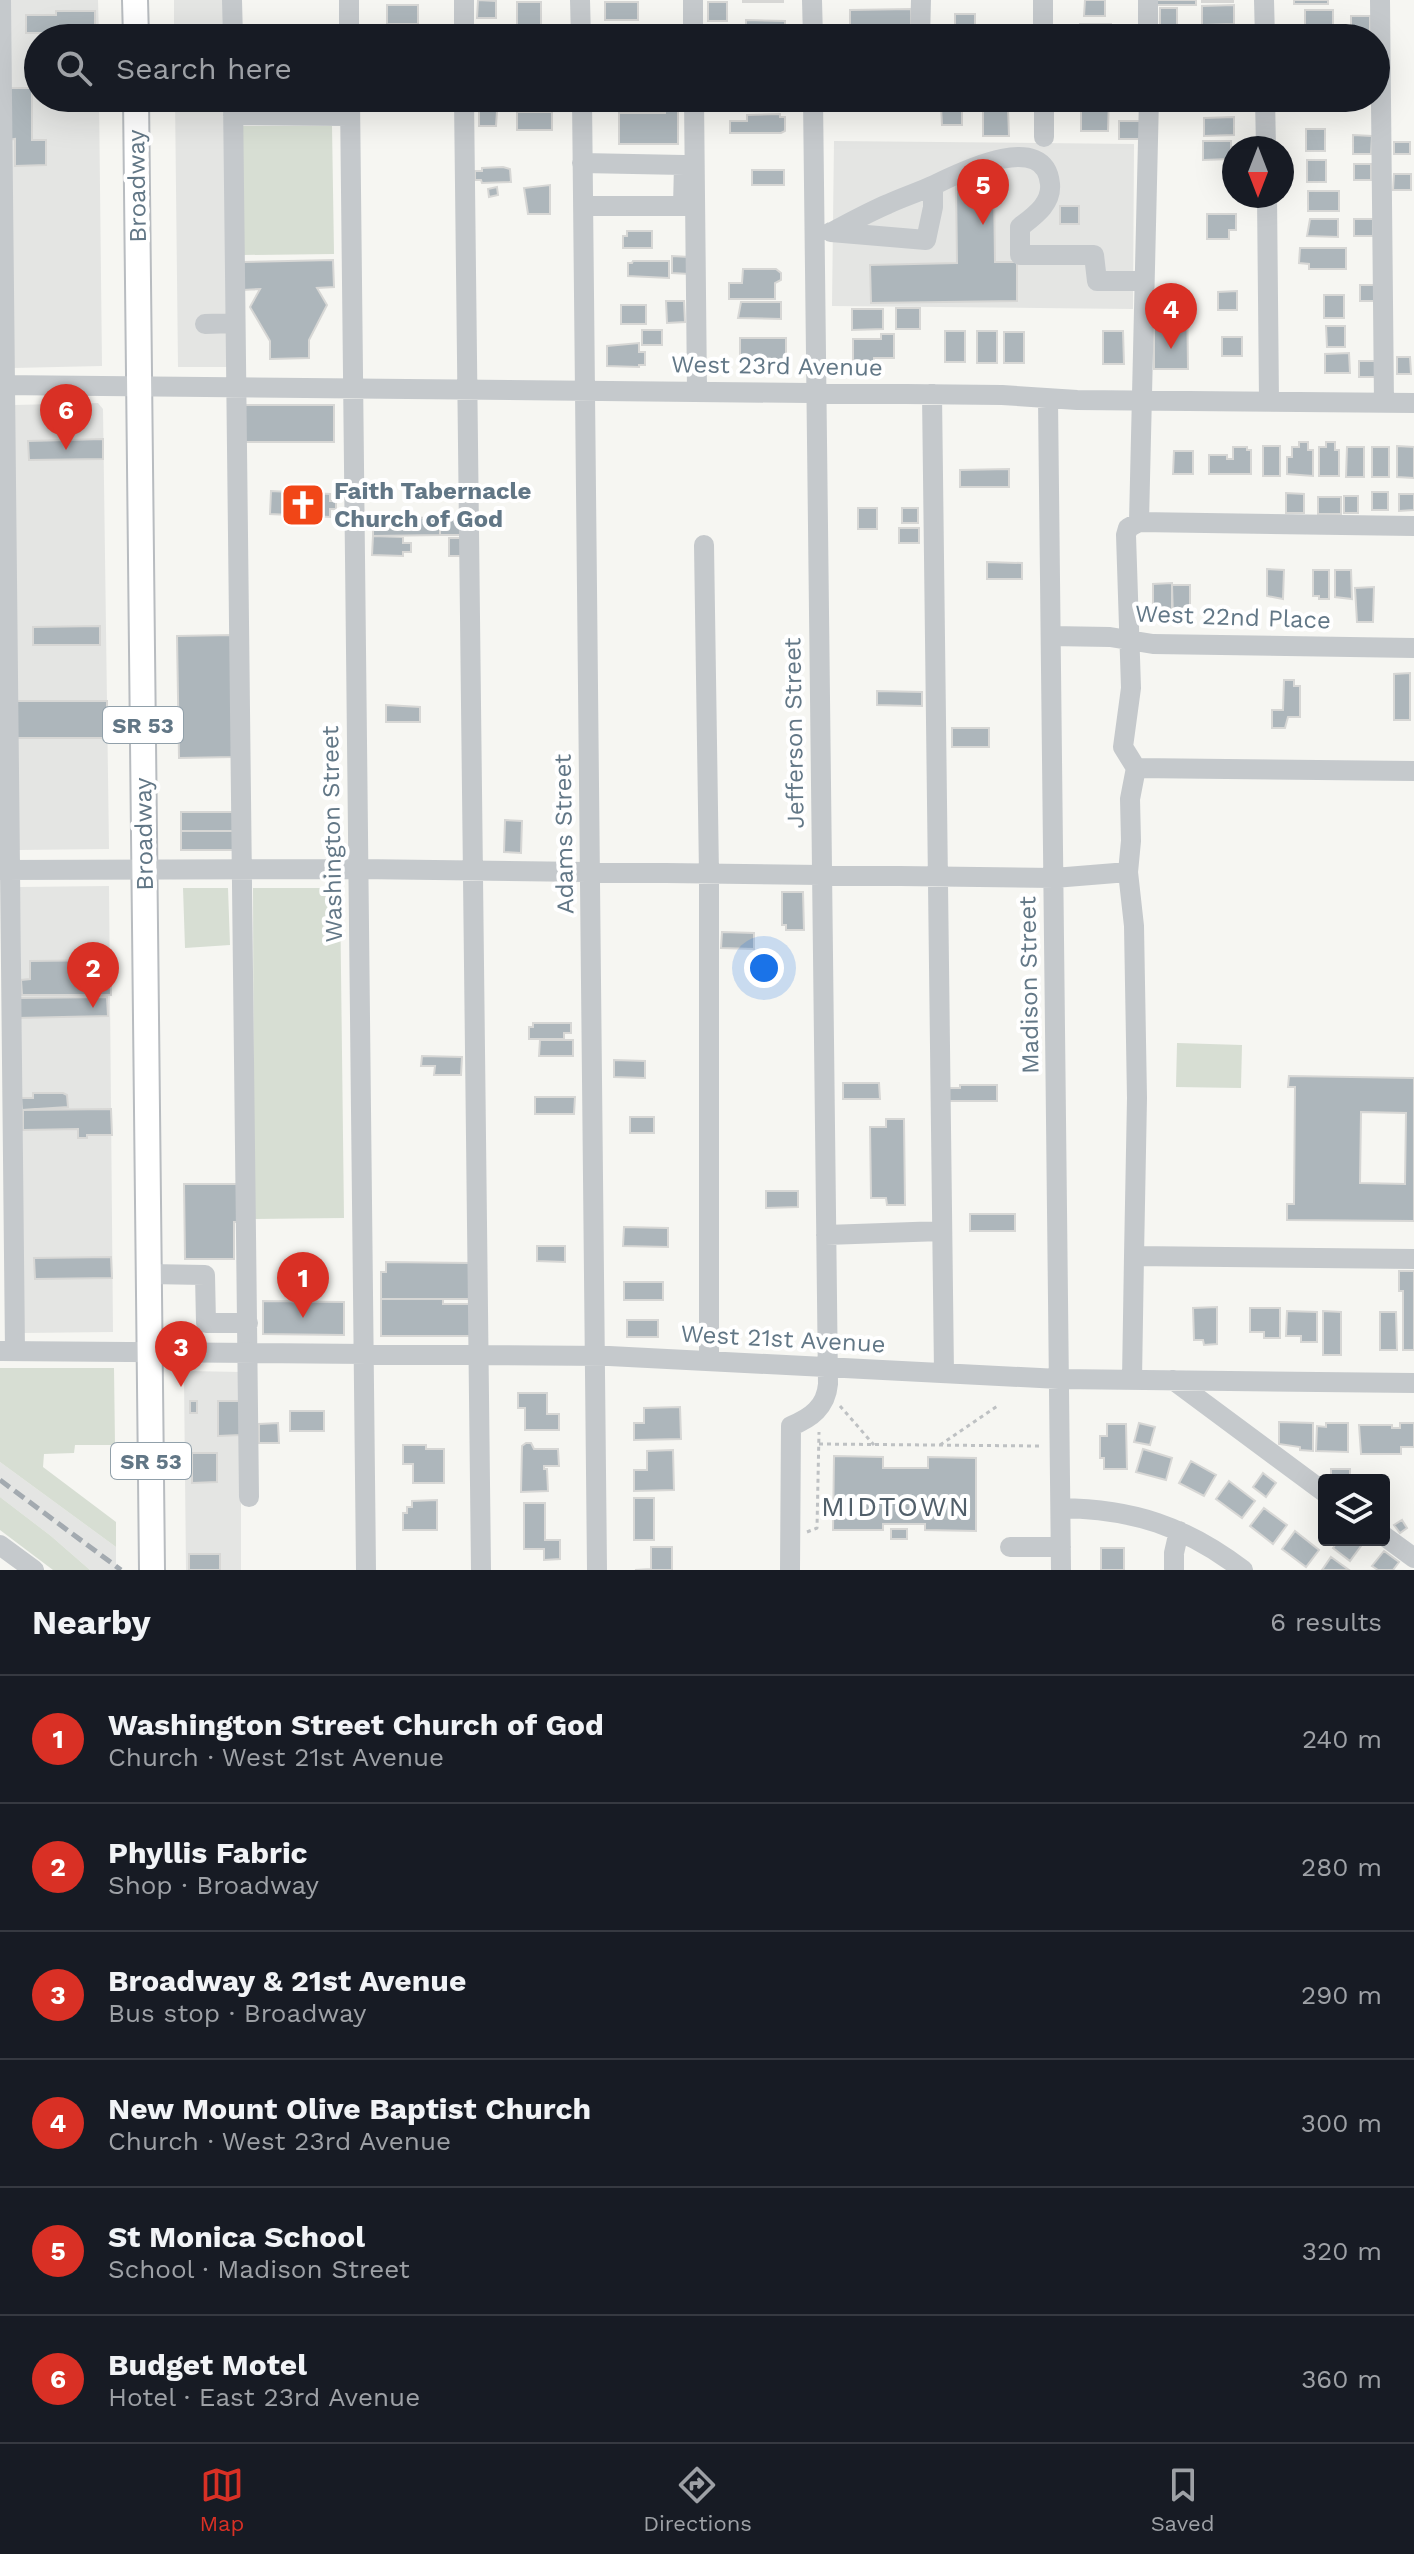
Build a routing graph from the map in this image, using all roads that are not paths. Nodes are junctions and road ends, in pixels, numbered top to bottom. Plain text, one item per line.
1 (1, 0) edge
2 (135, 0) edge
3 (232, 0) edge
4 (349, 0) edge
5 (464, 0) edge
6 (580, 0) edge
7 (693, 0) edge
8 (812, 0) edge
9 (921, 0) edge
10 (1043, 0) edge
11 (1148, 0) edge
12 (1264, 0) edge
13 (1380, 0) edge
14 (136, 24) edge
15 (233, 24) edge
16 (349, 24) edge
17 (464, 24) edge
18 (581, 24) edge
19 (693, 24) edge
20 (813, 24) edge
21 (920, 24) edge
22 (1043, 24) edge
23 (1148, 24) edge
24 (1265, 24) edge
25 (1380, 24) edge
26 (136, 112) edge
27 (233, 112) edge
28 (350, 112) edge
29 (464, 112) edge
30 (582, 112) edge
31 (685, 112) edge
32 (694, 112) edge
33 (814, 112) edge
34 (1044, 112) edge
35 (1149, 112) edge
36 (1265, 112) edge
37 (1381, 112) edge
38 (1266, 136) edge
39 (1044, 137) dead end
40 (582, 163) junction
41 (684, 165) junction
42 (933, 186) junction
43 (583, 206) junction
44 (1267, 208) edge
45 (824, 232) junction
46 (1143, 281) junction
47 (235, 323) junction
48 (205, 324) dead end
49 (2, 385) edge
50 (139, 385) junction
51 (236, 386) junction
52 (352, 388) junction
53 (465, 388) junction
54 (585, 390) junction
55 (697, 391) junction
56 (817, 393) junction
57 (932, 394) junction
58 (1048, 399) junction
59 (1141, 401) junction
60 (1269, 401) junction
61 (1384, 403) junction
62 (1414, 403) edge
63 (6, 455) junction
64 (22, 478) dead end
65 (1139, 522) junction
66 (1414, 526) edge
67 (704, 545) dead end
68 (1051, 636) junction
69 (1129, 640) junction
70 (1414, 648) edge
71 (1136, 768) junction
72 (1414, 771) edge
73 (145, 868) junction
74 (242, 869) junction
75 (359, 869) junction
76 (5, 870) edge
77 (475, 872) junction
78 (590, 872) junction
79 (1128, 872) junction
80 (709, 874) junction
81 (821, 876) junction
82 (937, 877) junction
83 (1054, 878) junction
84 (942, 1231) junction
85 (826, 1235) junction
86 (1134, 1256) junction
87 (1414, 1259) edge
88 (149, 1274) junction
89 (206, 1323) junction
90 (239, 1323) junction
91 (7, 1351) edge
92 (150, 1352) junction
93 (206, 1352) junction
94 (239, 1353) junction
95 (363, 1354) junction
96 (481, 1355) junction
97 (596, 1356) junction
98 (709, 1361) junction
99 (828, 1368) junction
100 (944, 1373) junction
101 (1059, 1379) junction
102 (1132, 1380) junction
103 (1173, 1380) junction
104 (1414, 1383) edge
105 (1318, 1488) edge
106 (249, 1497) dead end
107 (1061, 1508) junction
108 (1179, 1531) junction
109 (1390, 1540) edge
110 (1010, 1547) dead end
111 (1061, 1547) junction
112 (9, 1557) edge
113 (1414, 1558) edge
114 (156, 1566) edge
115 (34, 1570) edge
116 (366, 1570) edge
117 (481, 1570) edge
118 (597, 1570) edge
119 (790, 1570) edge
120 (1061, 1570) edge
121 (1174, 1570) edge
122 (1243, 1570) edge

1 - 49 street
2 - 14 main road
3 - 15 street
4 - 16 street
5 - 17 street
6 - 18 street
7 - 19 street
8 - 20 street
9 - 21 street
10 - 22 street
11 - 23 street
12 - 24 street
13 - 25 street
26 - 50 main road, Broadway / SR 53
27 - 47 street
28 - 52 street, Washington Street
29 - 53 street
30 - 40 street, Adams Street
31 - 41 street
32 - 55 street
33 - 45 street, Jefferson Street
34 - 39 street
35 - 46 street
36 - 38 street
37 - 61 street
40 - 41 street
40 - 43 street, Adams Street
41 - 43 street
42 - 45 street
42 - 45 street
42 - 46 street
43 - 54 street, Adams Street
44 - 60 street
45 - 56 street, Jefferson Street
46 - 59 street
47 - 48 street
47 - 51 street
49 - 50 street, West 23rd Avenue
49 - 63 street
50 - 51 street, West 23rd Avenue
50 - 73 main road, Broadway / SR 53
51 - 52 street, West 23rd Avenue
51 - 74 street
52 - 53 street, West 23rd Avenue
52 - 75 street, Washington Street
53 - 54 street, West 23rd Avenue
53 - 77 street
54 - 55 street, West 23rd Avenue
54 - 78 street, Adams Street
55 - 56 street, West 23rd Avenue
56 - 57 street, West 23rd Avenue
56 - 81 street, Jefferson Street
57 - 58 street, West 23rd Avenue
57 - 82 street
58 - 59 street, West 23rd Avenue
58 - 68 street, Madison Street
59 - 60 street, West 23rd Avenue
59 - 65 street
60 - 61 street, West 23rd Avenue
61 - 62 street, West 23rd Avenue
63 - 64 street
63 - 76 street
65 - 66 street
65 - 69 street
67 - 80 street
68 - 69 street, West 22nd Place
68 - 83 street, Madison Street
69 - 70 street, West 22nd Place
69 - 71 street
71 - 72 street
71 - 79 street
73 - 74 street
73 - 76 street
73 - 88 main road, Broadway / SR 53
74 - 75 street
74 - 90 street
75 - 77 street
75 - 95 street, Washington Street
76 - 91 street
77 - 78 street
77 - 96 street
78 - 80 street
78 - 97 street, Adams Street
79 - 83 street
79 - 86 street
80 - 81 street
80 - 98 street
81 - 82 street
81 - 85 street, Jefferson Street
82 - 83 street
82 - 84 street
83 - 101 street, Madison Street
84 - 85 street
84 - 100 street
85 - 99 street, Jefferson Street
86 - 87 street
86 - 102 street
88 - 89 street
88 - 92 main road, Broadway / SR 53
89 - 90 street
89 - 93 street
90 - 94 street
91 - 92 street, West 21st Avenue
92 - 93 street, West 21st Avenue
92 - 114 main road, Broadway / SR 53
93 - 94 street, West 21st Avenue
94 - 95 street, West 21st Avenue
94 - 106 street
95 - 96 street, West 21st Avenue
95 - 116 street, Washington Street
96 - 97 street, West 21st Avenue
96 - 117 street
97 - 98 street, West 21st Avenue
97 - 118 street, Adams Street
98 - 99 street, West 21st Avenue
99 - 100 street, West 21st Avenue
99 - 119 street, Jefferson Street
100 - 101 street, West 21st Avenue
101 - 102 street, West 21st Avenue
101 - 107 street, Madison Street
102 - 103 street, West 21st Avenue
103 - 104 street, West 21st Avenue
103 - 105 street
107 - 108 street
107 - 111 street, Madison Street
108 - 121 street
108 - 122 street
109 - 113 street
110 - 111 street
111 - 120 street, Madison Street
112 - 115 street

